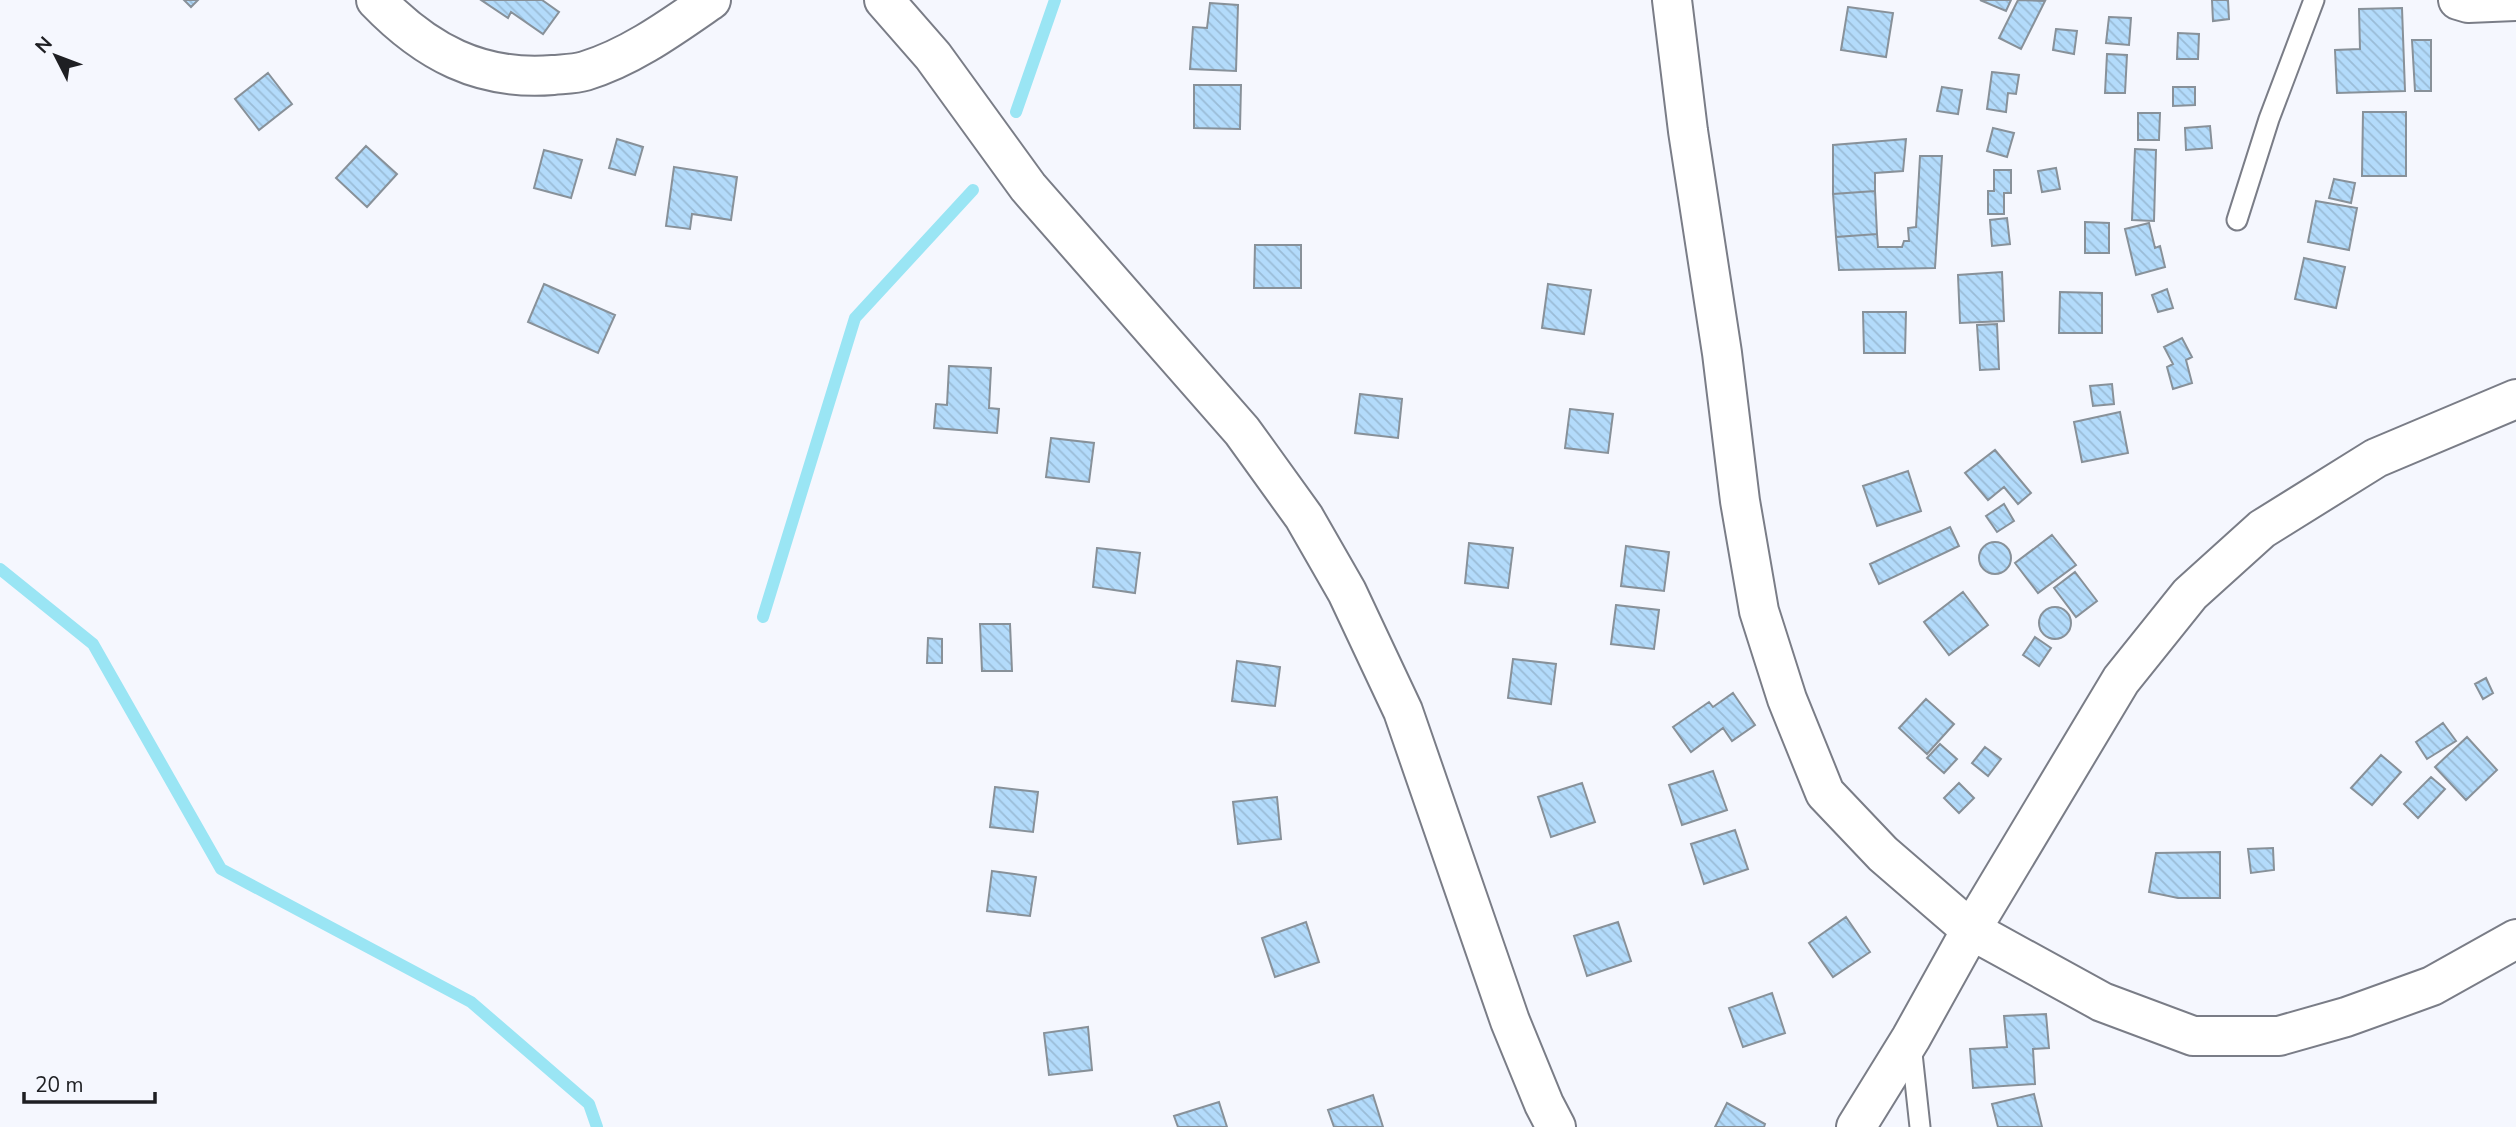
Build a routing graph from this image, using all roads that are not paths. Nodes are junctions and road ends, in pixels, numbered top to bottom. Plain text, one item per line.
1 (376, 0) edge
2 (711, 0) edge
3 (884, 0) edge
4 (1672, 0) edge
5 (2315, 0) edge
6 (2458, 0) edge
7 (2516, 1) edge
8 (2237, 220) dead end
9 (2516, 399) edge
10 (1971, 930) junction
11 (2516, 939) edge
12 (1911, 1038) junction
13 (1556, 1127) edge
14 (1856, 1127) edge
15 (1920, 1127) edge

1 - 2 street
3 - 13 street
4 - 10 street
5 - 8 lane
6 - 7 street
9 - 10 street
10 - 11 street
10 - 12 street
12 - 14 street
12 - 15 lane

